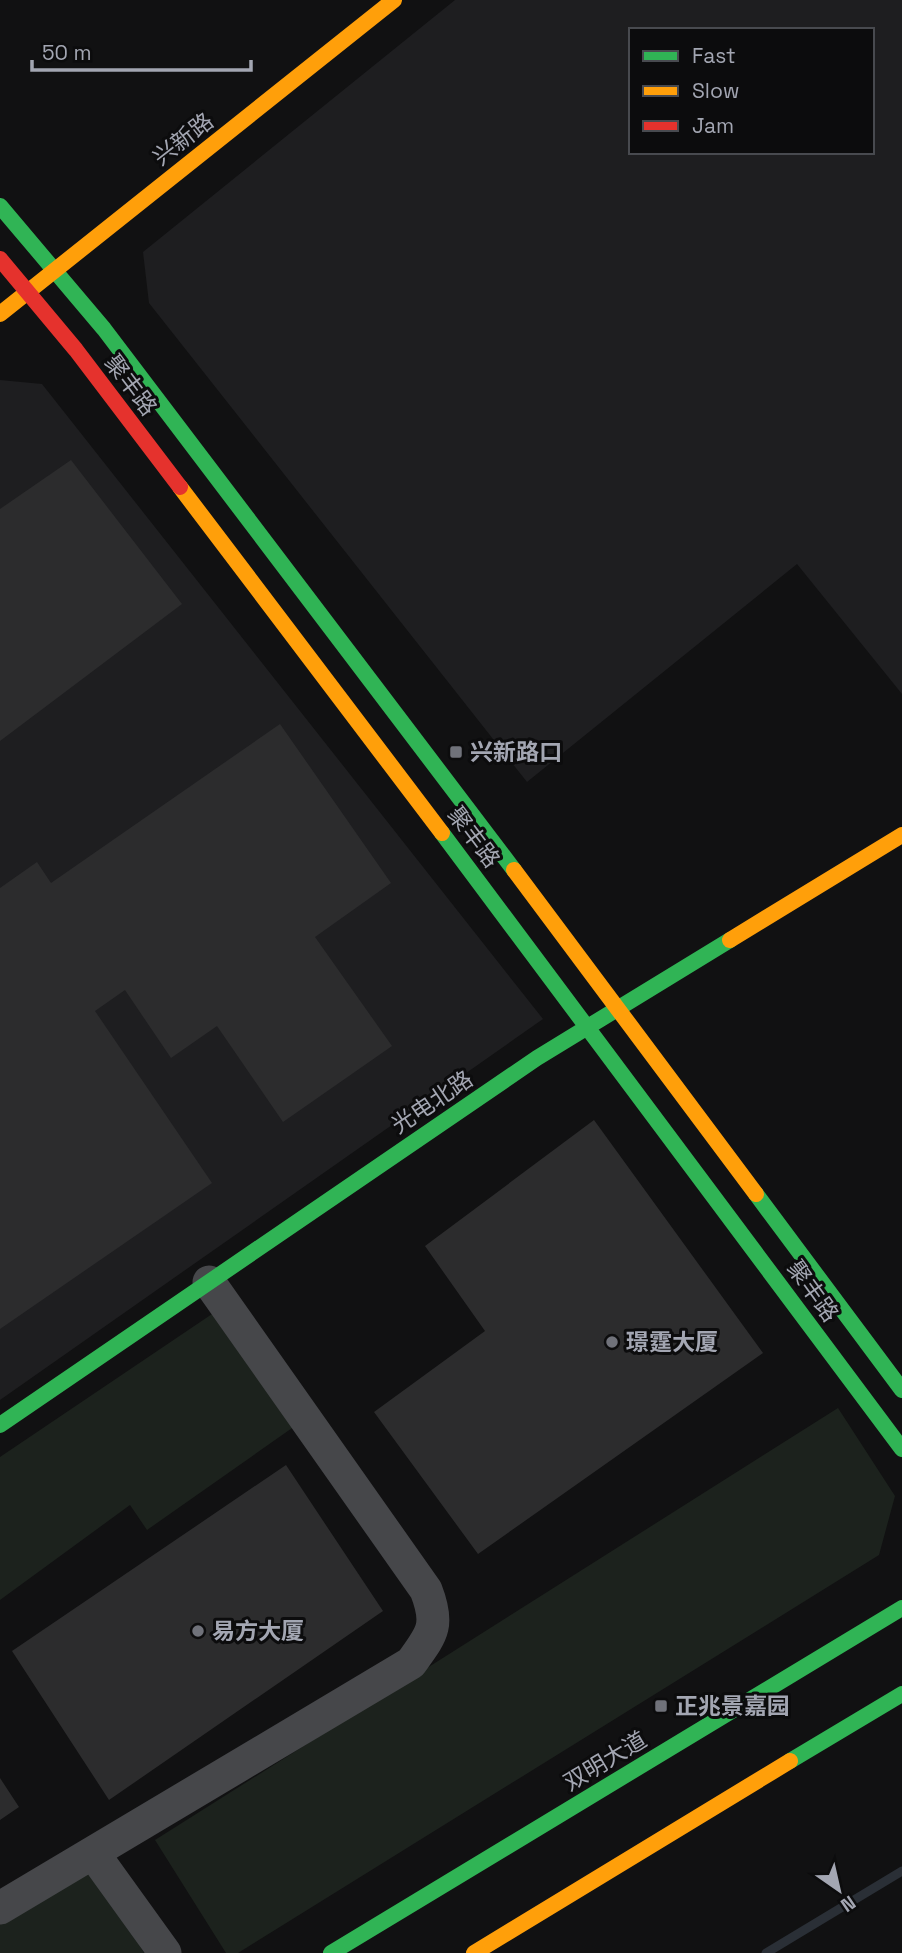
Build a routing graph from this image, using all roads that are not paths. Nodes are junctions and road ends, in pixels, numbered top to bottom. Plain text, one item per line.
1 (394, 0) edge
2 (0, 206) edge
3 (0, 259) edge
4 (54, 270) junction
5 (27, 291) junction
6 (0, 314) edge
7 (902, 835) edge
8 (618, 1007) junction
9 (588, 1026) junction
10 (209, 1282) junction
11 (902, 1390) edge
12 (0, 1425) edge
13 (902, 1449) edge
14 (902, 1608) edge
15 (902, 1694) edge
16 (93, 1853) junction
17 (0, 1908) edge
18 (165, 1953) edge
19 (331, 1953) edge
20 (474, 1953) edge

1 - 4 street, 兴新路
2 - 4 street, 聚丰路
3 - 5 street, 聚丰路
4 - 5 street, 兴新路
4 - 8 street, 聚丰路
5 - 6 street, 兴新路
5 - 9 street, 聚丰路
7 - 8 street, 光电北路
8 - 9 street, 光电北路
8 - 11 street, 聚丰路
9 - 10 street, 光电北路
9 - 13 street, 聚丰路
10 - 12 street, 光电北路
10 - 16 street
14 - 19 street, 双明大道
15 - 20 street
16 - 17 street
16 - 18 street

